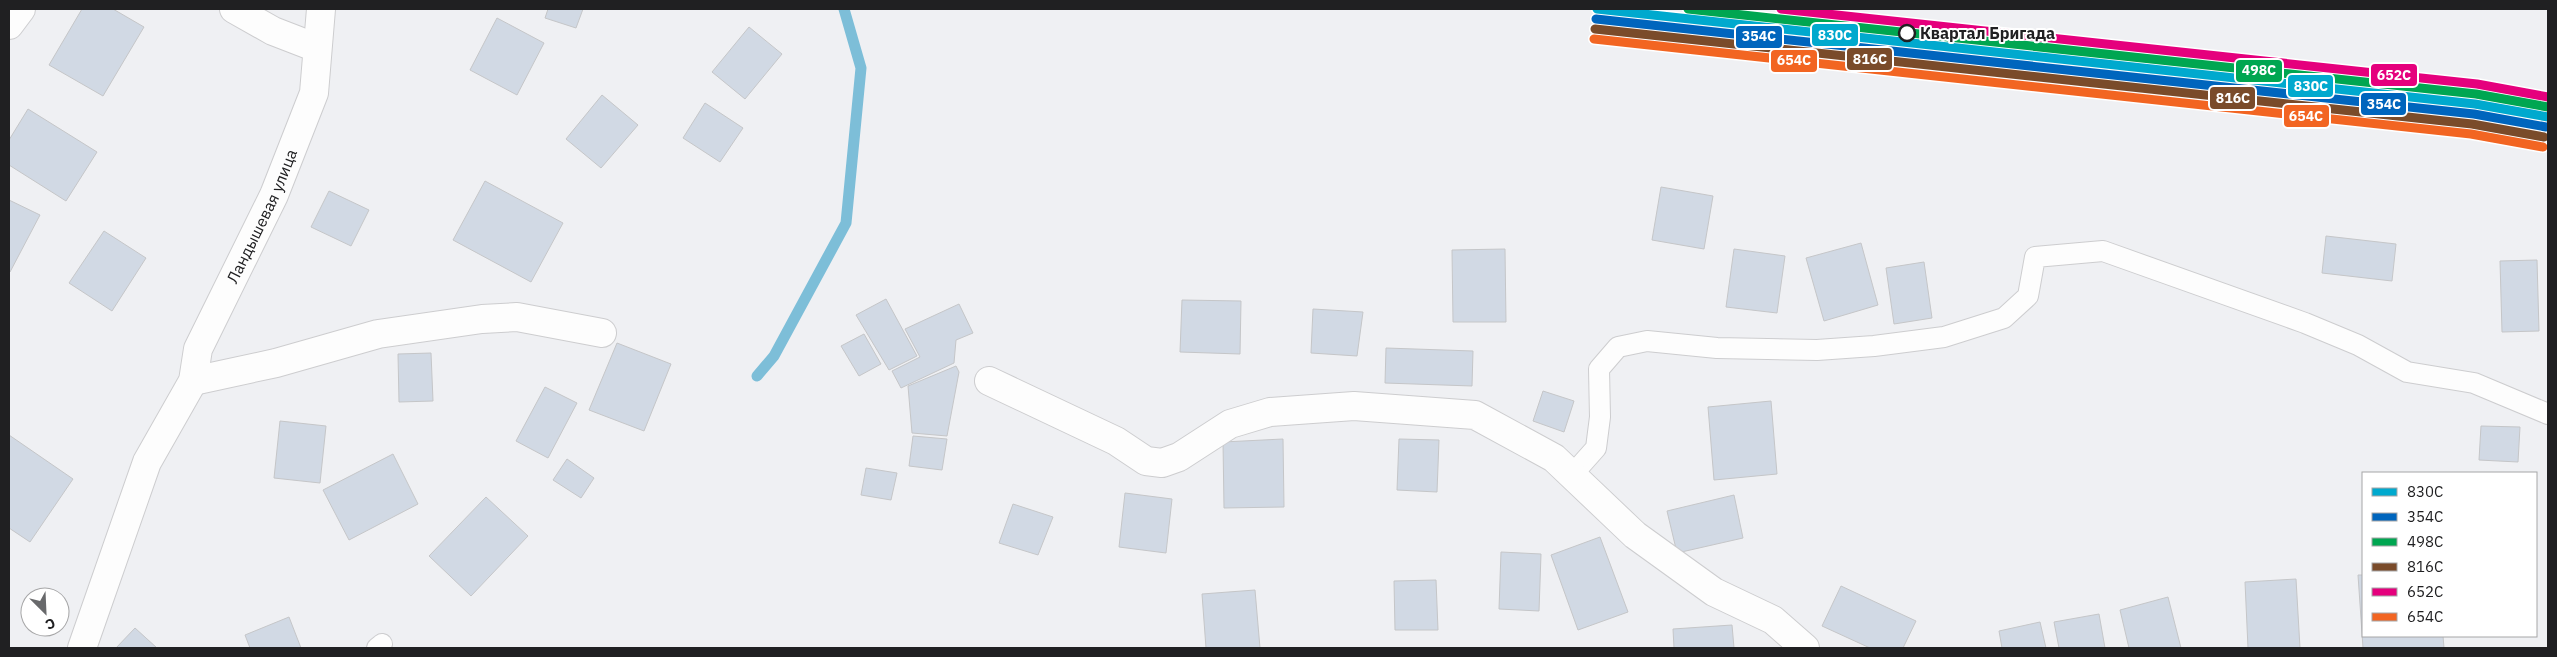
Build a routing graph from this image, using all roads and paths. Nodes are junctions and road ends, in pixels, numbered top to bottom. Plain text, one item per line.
1 (22, 9) edge
2 (234, 9) edge
3 (321, 9) edge
4 (9, 25) edge
5 (317, 48) junction
6 (602, 333) dead end
7 (193, 381) junction
8 (989, 381) dead end
9 (2548, 414) edge
10 (1572, 475) junction
11 (82, 648) edge
12 (1805, 648) edge

1 - 4 street
2 - 5 street
3 - 5 street, Ландышевая улица
5 - 7 street, Ландышевая улица
6 - 7 street
7 - 11 street
8 - 10 street
9 - 10 lane
10 - 12 street

